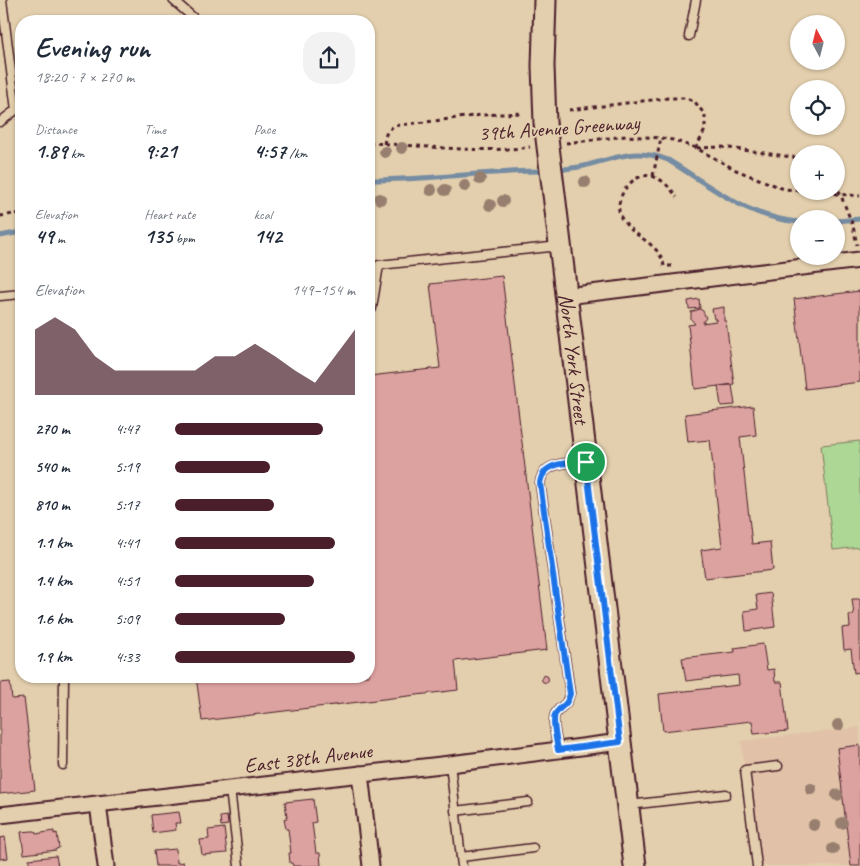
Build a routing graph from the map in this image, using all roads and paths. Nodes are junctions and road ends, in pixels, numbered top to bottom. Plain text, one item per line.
1 (2, 0) edge
2 (173, 0) edge
3 (545, 0) edge
4 (696, 0) edge
5 (190, 15) edge
6 (688, 36) dead end
7 (15, 102) edge
8 (569, 110) dead end
9 (15, 111) edge
10 (523, 113) dead end
11 (0, 122) edge
12 (661, 138) junction
13 (375, 143) edge
14 (566, 143) dead end
15 (384, 144) junction
16 (536, 147) dead end
17 (696, 148) junction
18 (790, 157) edge
19 (653, 174) junction
20 (790, 190) edge
21 (845, 195) edge
22 (860, 196) edge
23 (677, 198) dead end
24 (842, 200) edge
25 (15, 214) edge
26 (0, 216) edge
27 (857, 245) dead end
28 (560, 246) junction
29 (860, 260) edge
30 (673, 266) dead end
31 (375, 292) edge
32 (15, 295) edge
33 (0, 296) edge
34 (566, 296) junction
35 (586, 462) junction
36 (64, 683) edge
37 (620, 742) junction
38 (558, 750) junction
39 (450, 764) junction
40 (63, 766) dead end
41 (778, 766) dead end
42 (360, 774) junction
43 (230, 789) junction
44 (726, 794) dead end
45 (528, 802) dead end
46 (98, 804) junction
47 (627, 805) junction
48 (455, 811) junction
49 (0, 815) edge
50 (533, 848) dead end
51 (461, 857) junction
52 (106, 866) edge
53 (239, 866) edge
54 (371, 866) edge
55 (462, 866) edge
56 (635, 866) edge
57 (757, 866) edge

1 - 7 lane
2 - 5 lane
3 - 28 main road, North York Street, bridge
4 - 6 lane
8 - 17 path
9 - 11 lane
10 - 15 path
12 - 14 path, 39th Avenue Greenway
12 - 17 path, 39th Avenue Greenway
12 - 19 path
13 - 15 path, 39th Avenue Greenway
15 - 16 path, 39th Avenue Greenway
17 - 18 path
17 - 20 path, 39th Avenue Greenway
19 - 23 path
19 - 30 path
21 - 22 path, 39th Avenue Greenway
24 - 27 path
25 - 26 path
28 - 31 lane
28 - 34 main road, North York Street
29 - 34 street
32 - 33 lane
34 - 35 main road, North York Street
35 - 37 main road, North York Street
35 - 38 lane
36 - 40 lane
37 - 38 street, East 38th Avenue
37 - 47 main road, North York Street
38 - 39 street, East 38th Avenue
39 - 42 street, East 38th Avenue
39 - 48 lane
41 - 57 lane
42 - 43 street, East 38th Avenue
42 - 54 street
43 - 46 street, East 38th Avenue
43 - 53 lane
44 - 47 lane
45 - 48 lane
46 - 49 street, East 38th Avenue
46 - 52 street
47 - 56 main road, North York Street
48 - 51 lane
50 - 51 lane
51 - 55 lane

